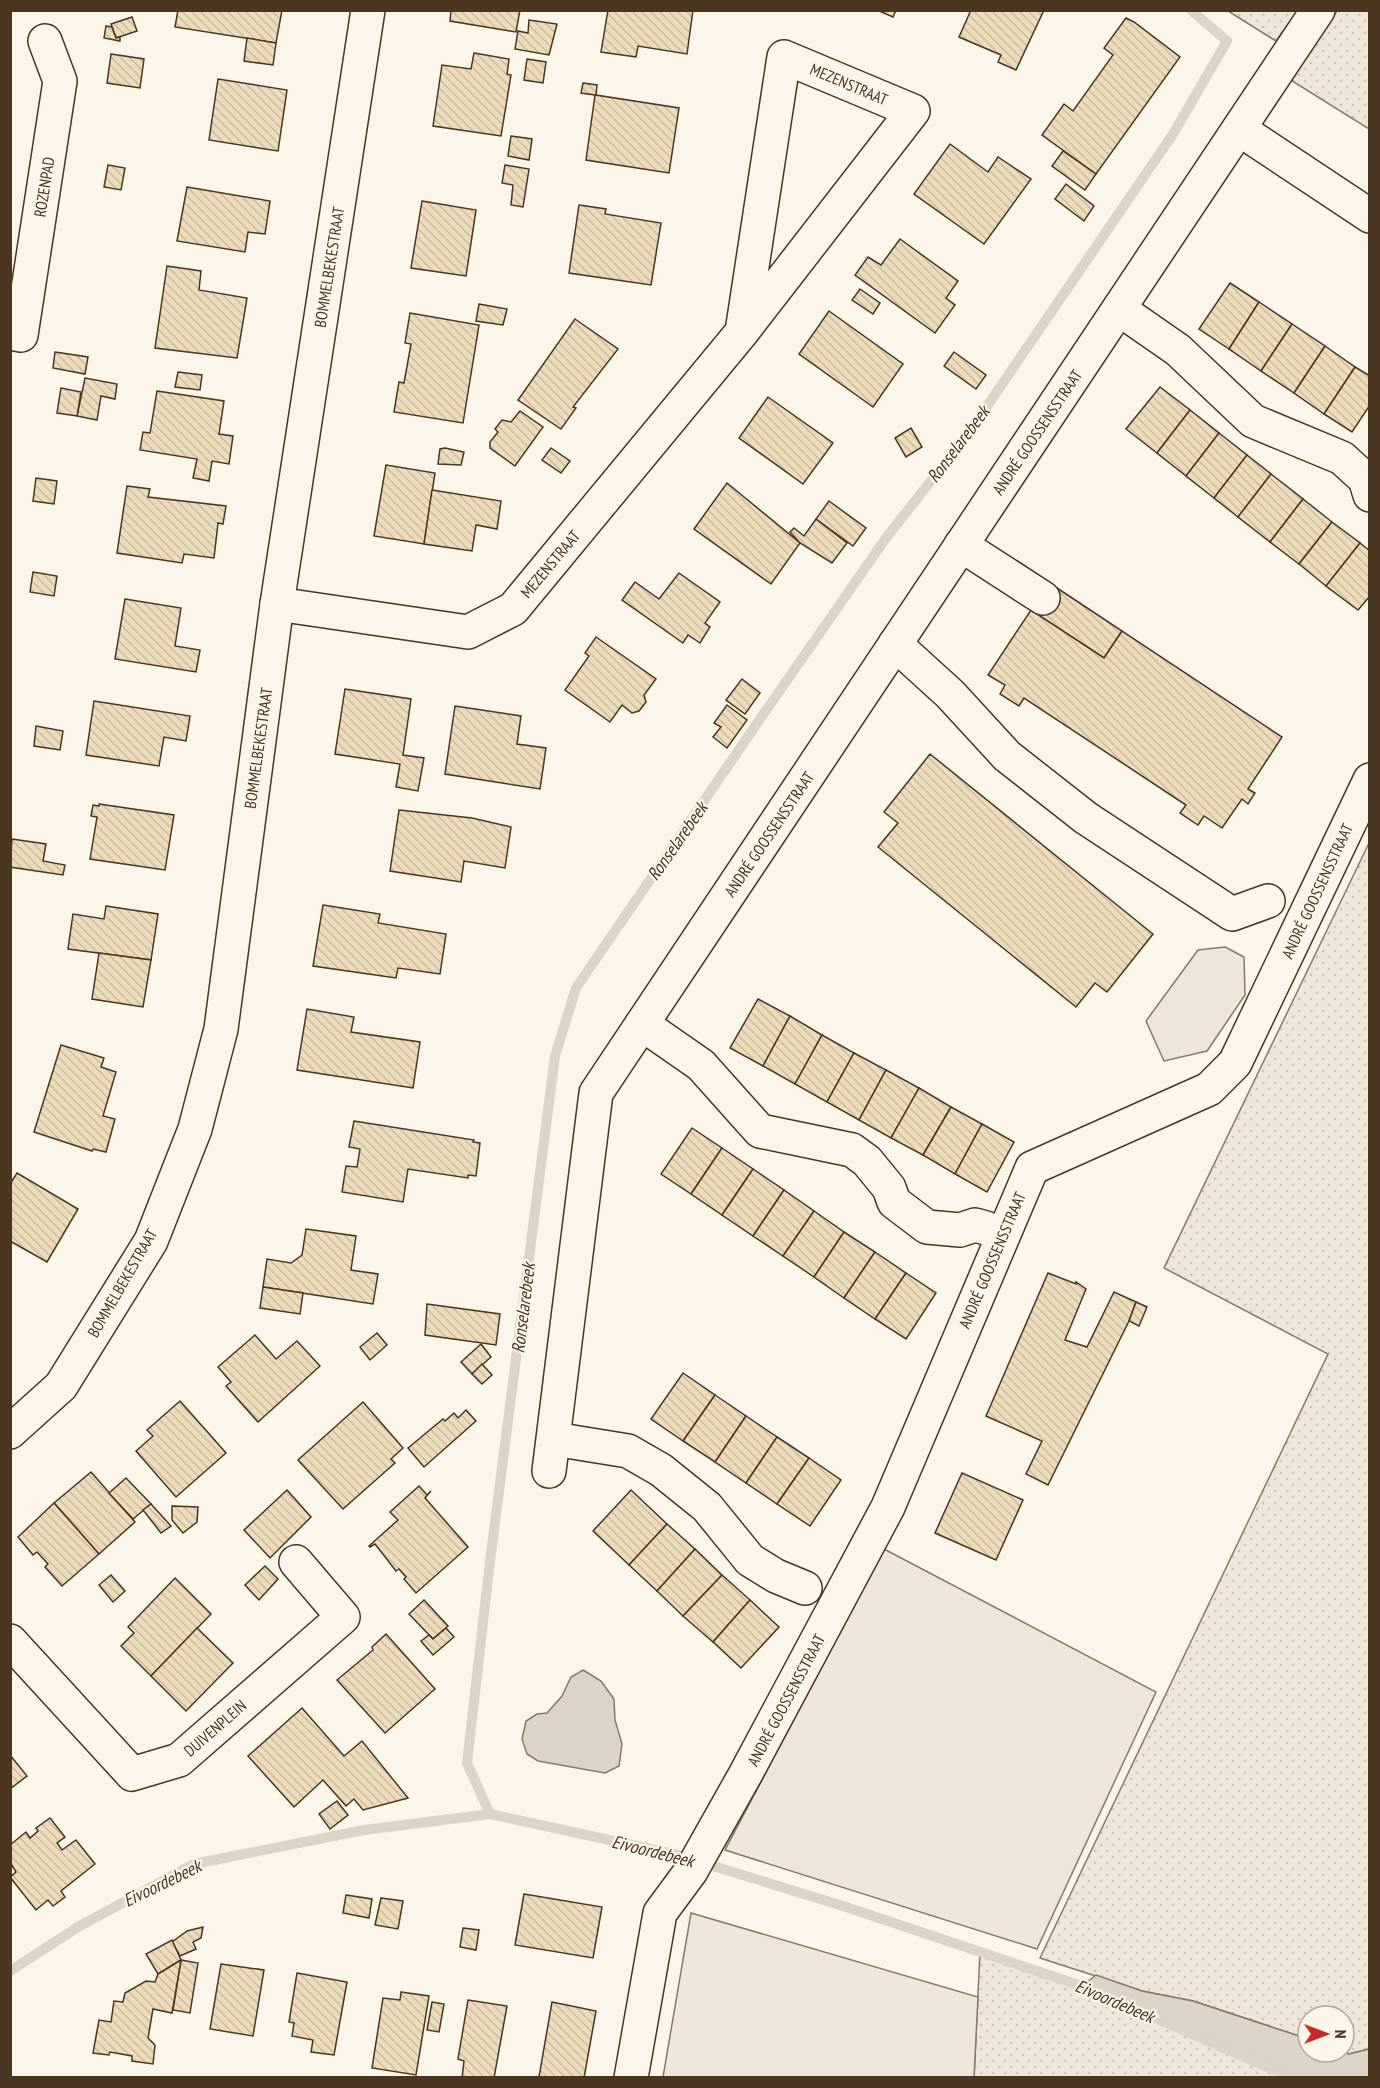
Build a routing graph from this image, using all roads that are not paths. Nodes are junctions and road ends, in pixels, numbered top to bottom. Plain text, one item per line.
1 (368, 10) edge
2 (1318, 10) edge
3 (45, 41) dead end
4 (1239, 129) junction
5 (1370, 216) edge
6 (1119, 309) junction
7 (742, 332) junction
8 (16, 334) edge
9 (1370, 495) edge
10 (961, 545) junction
11 (1043, 598) dead end
12 (277, 604) junction
13 (895, 644) junction
14 (1370, 780) edge
15 (1268, 901) dead end
16 (642, 1024) junction
17 (986, 1228) dead end
18 (10, 1432) edge
19 (554, 1439) junction
20 (549, 1471) dead end
21 (296, 1562) dead end
22 (805, 1588) dead end
23 (10, 1641) edge
24 (631, 2078) edge

1 - 12 street, BOMMELBEKESTRAAT
2 - 4 street, ANDRÉ GOOSSENSSTRAAT
3 - 8 street, ROZENPAD
4 - 5 street
4 - 6 street, ANDRÉ GOOSSENSSTRAAT
6 - 9 street
6 - 10 street, ANDRÉ GOOSSENSSTRAAT
7 - 7 street, MEZENSTRAAT
7 - 12 street, MEZENSTRAAT
10 - 11 street
10 - 13 street, ANDRÉ GOOSSENSSTRAAT
12 - 18 street, BOMMELBEKESTRAAT
13 - 15 street
13 - 16 street, ANDRÉ GOOSSENSSTRAAT
14 - 24 street, ANDRÉ GOOSSENSSTRAAT
16 - 17 street, ANDRÉ GOOSSENSSTRAAT
16 - 19 street, ANDRÉ GOOSSENSSTRAAT
19 - 20 street, ANDRÉ GOOSSENSSTRAAT
19 - 22 street
21 - 23 street, DUIVENPLEIN

